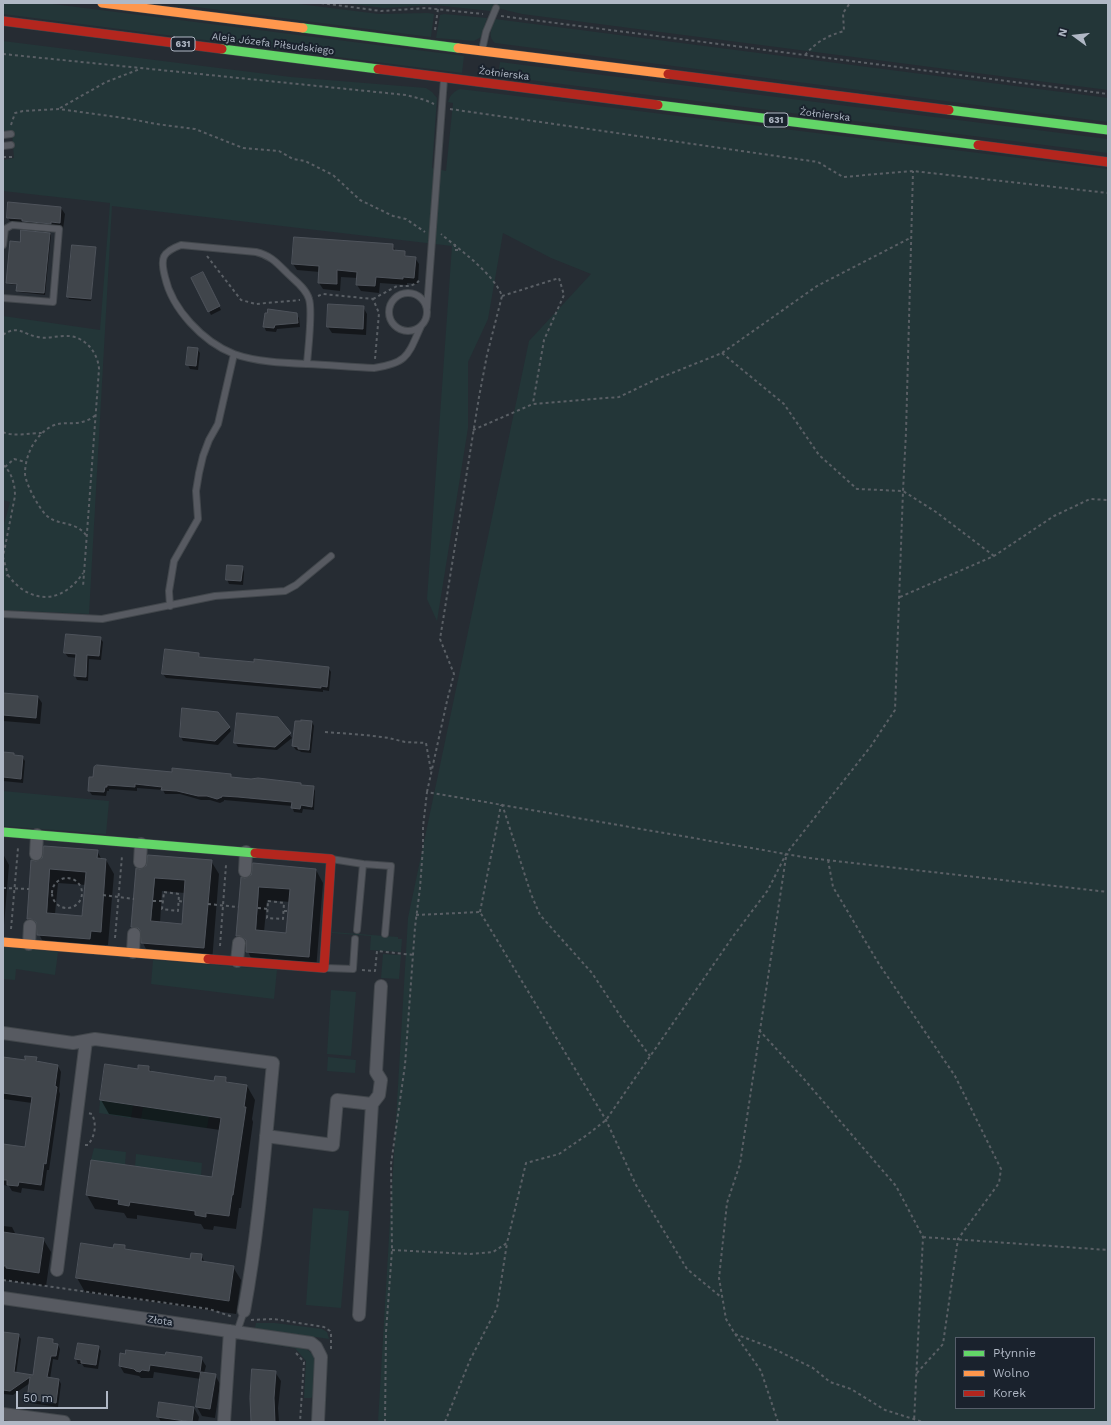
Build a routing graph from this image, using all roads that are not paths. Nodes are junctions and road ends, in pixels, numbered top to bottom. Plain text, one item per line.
1 (102, 3) edge
2 (496, 8) dead end
3 (3, 22) edge
4 (449, 47) joint
5 (482, 51) junction
6 (445, 78) junction
7 (1108, 130) edge
8 (11, 145) dead end
9 (3, 146) edge
10 (1108, 162) edge
11 (3, 245) edge
12 (3, 298) edge
13 (427, 308) junction
14 (421, 326) junction
15 (234, 354) junction
16 (308, 364) junction
17 (331, 556) dead end
18 (170, 606) junction
19 (3, 614) edge
20 (3, 832) edge
21 (38, 835) junction
22 (141, 844) junction
23 (246, 852) junction
24 (36, 854) dead end
25 (331, 859) junction
26 (140, 862) dead end
27 (363, 864) junction
28 (244, 871) dead end
29 (30, 926) dead end
30 (357, 930) dead end
31 (134, 934) dead end
32 (385, 934) dead end
33 (355, 939) dead end
34 (7, 942) edge
35 (239, 943) dead end
36 (29, 944) junction
37 (133, 952) junction
38 (238, 961) junction
39 (324, 968) junction
40 (381, 986) dead end
41 (3, 1032) edge
42 (86, 1040) junction
43 (372, 1104) junction
44 (266, 1136) junction
45 (57, 1270) dead end
46 (3, 1298) edge
47 (248, 1315) joint
48 (359, 1315) dead end
49 (234, 1331) junction
50 (3, 1414) edge
51 (64, 1422) edge
52 (224, 1422) edge
53 (318, 1422) edge

1 - 4 main road, Aleja Józefa Piłsudskiego
2 - 5 lane
3 - 6 main road, Aleja Józefa Piłsudskiego / 631
4 - 5 main road, Żołnierska
5 - 7 main road, Żołnierska
6 - 10 main road, Żołnierska / 631
6 - 13 lane
8 - 9 lane
11 - 12 lane
13 - 14 lane
13 - 14 lane
14 - 16 lane
15 - 16 lane
15 - 16 lane
15 - 18 lane
17 - 18 lane
18 - 19 lane
20 - 21 main road
21 - 22 main road
21 - 24 street
22 - 23 main road
22 - 26 street
23 - 25 main road
23 - 28 street
25 - 27 lane
25 - 39 main road
27 - 30 lane
27 - 32 lane
29 - 36 street
31 - 37 street
33 - 39 lane
34 - 36 main road
35 - 38 street
36 - 37 main road
37 - 38 main road
38 - 39 main road
40 - 43 street
41 - 42 street
42 - 44 street
42 - 45 street
43 - 44 street
43 - 48 street
44 - 47 street
46 - 49 street, Złota
47 - 49 lane
49 - 52 street
49 - 53 street, Złota
50 - 51 street

